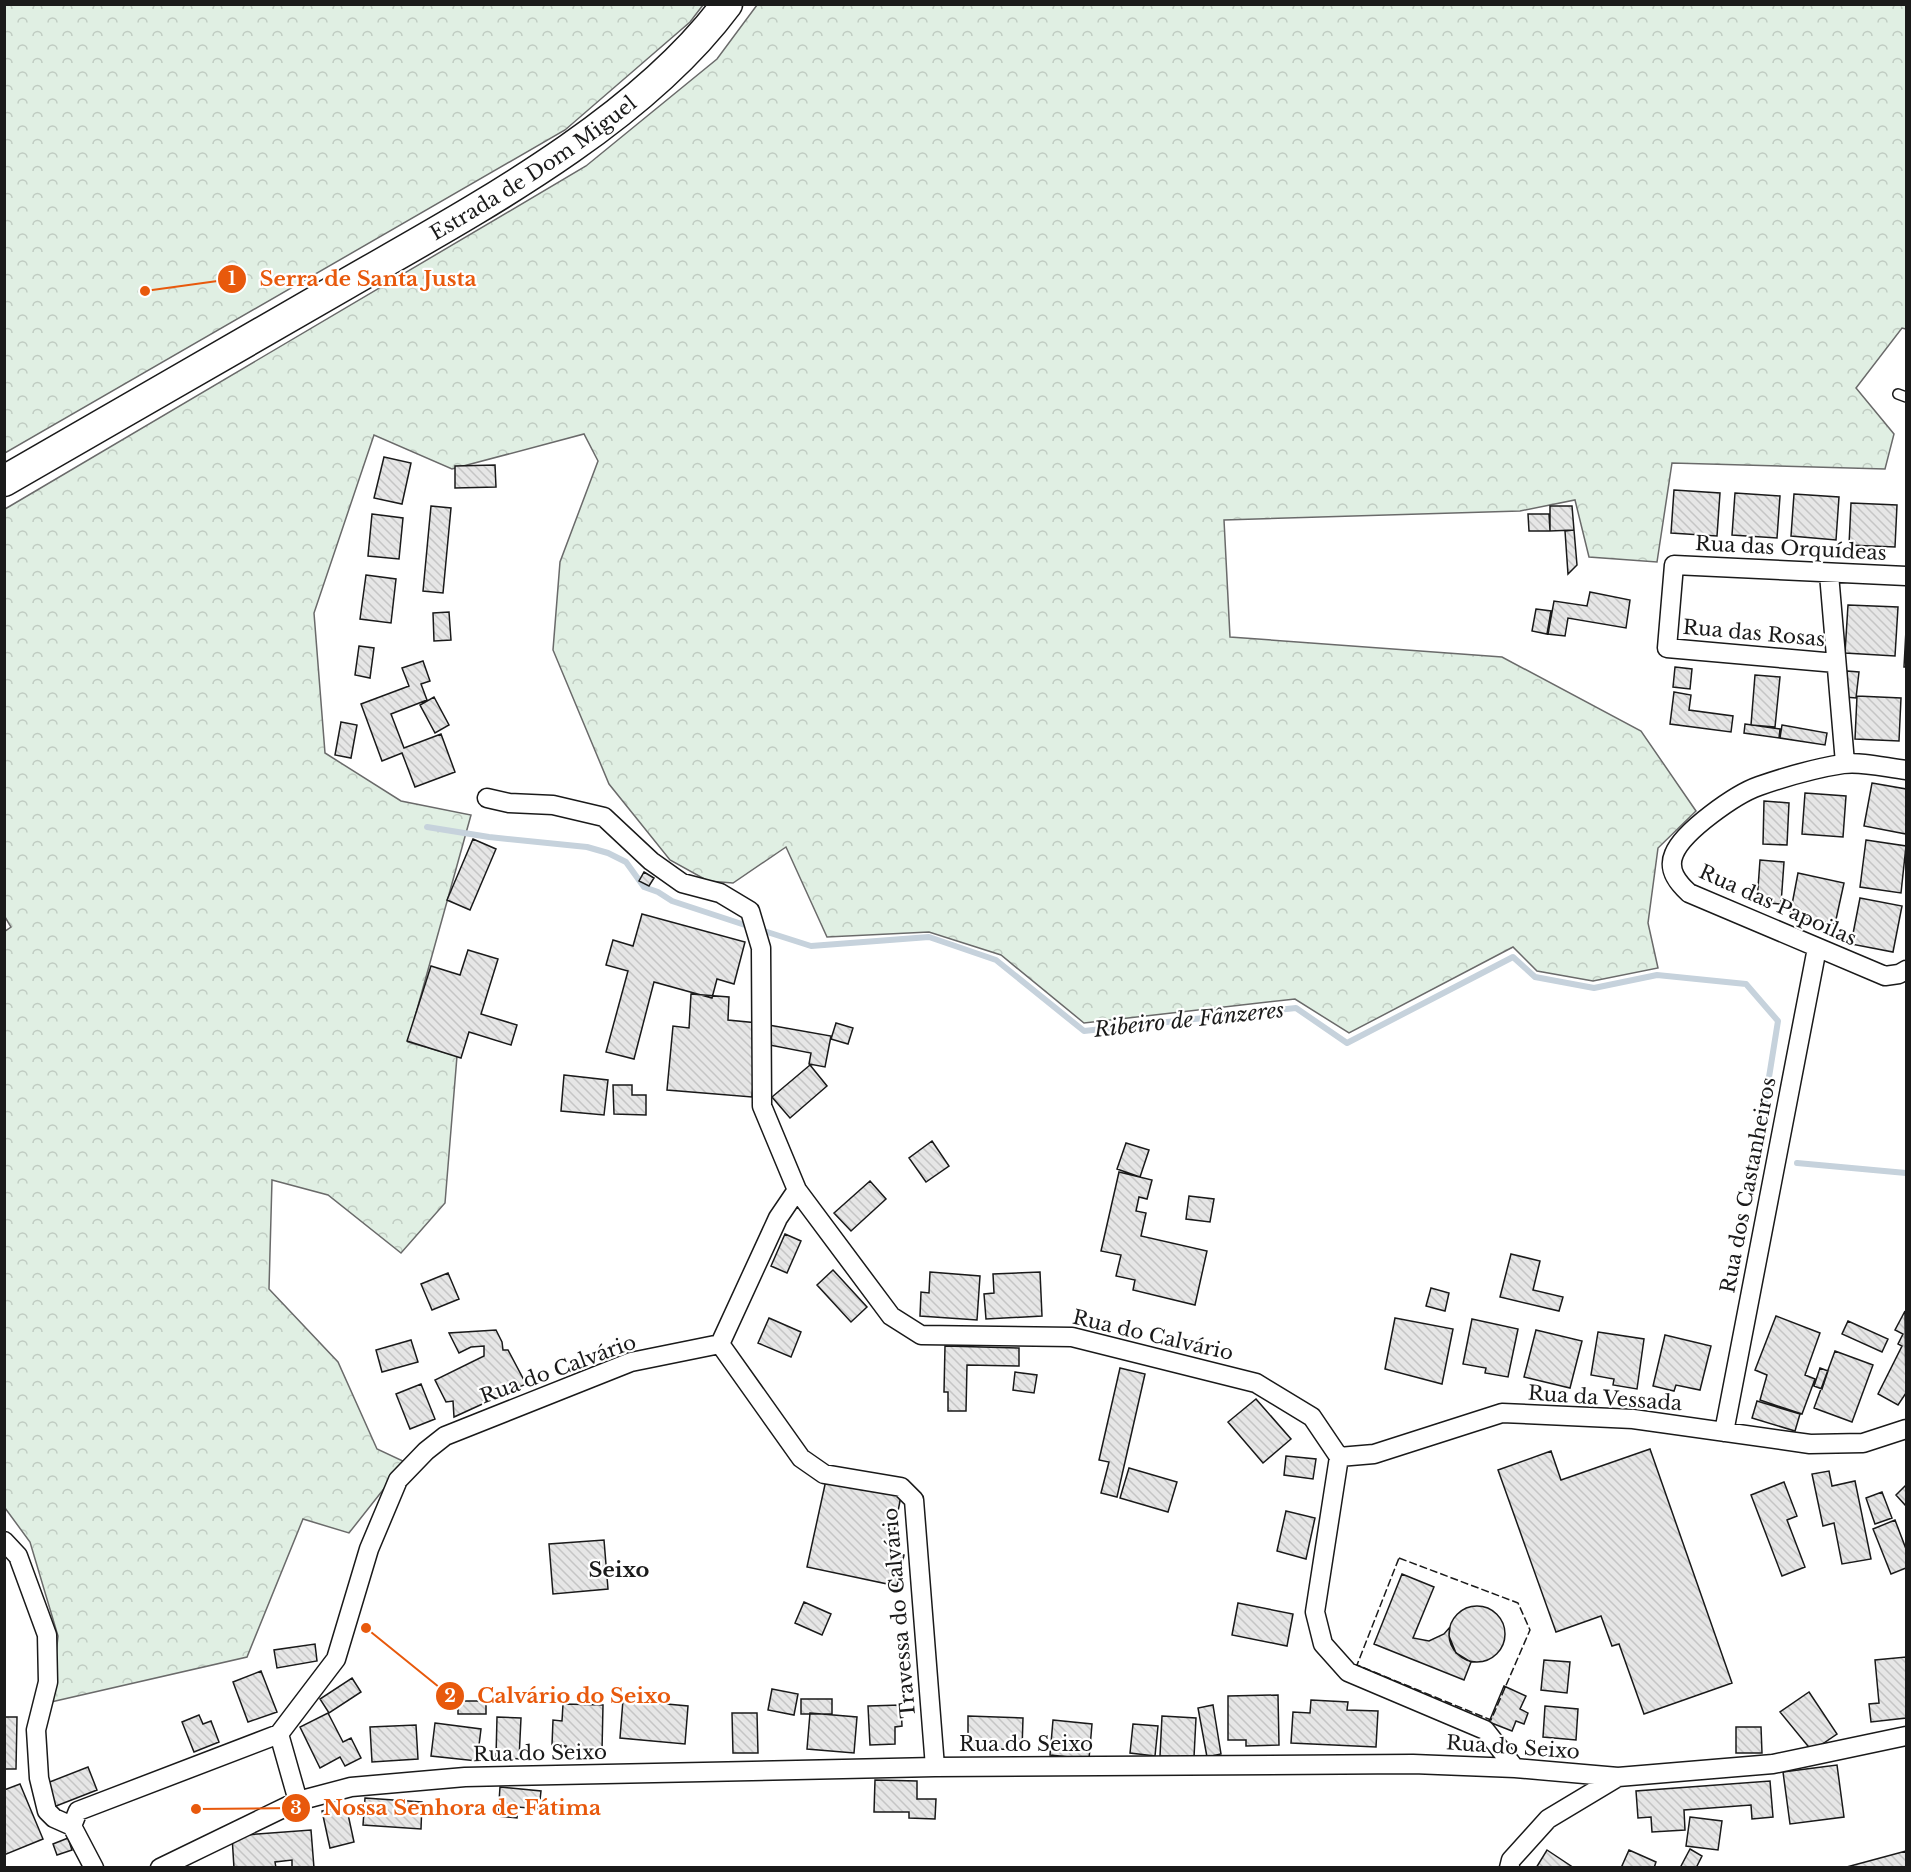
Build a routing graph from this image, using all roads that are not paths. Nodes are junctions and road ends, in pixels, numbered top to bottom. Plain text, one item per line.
1 (727, 4) edge
2 (4, 481) edge
3 (1829, 574) junction
4 (1906, 576) edge
5 (1667, 648) joint
6 (1836, 663) junction
7 (1845, 763) junction
8 (1906, 770) edge
9 (487, 798) dead end
10 (1817, 948) junction
11 (1906, 969) edge
12 (797, 1190) junction
13 (720, 1344) junction
14 (1906, 1429) edge
15 (1724, 1432) junction
16 (1339, 1457) junction
17 (4, 1541) edge
18 (279, 1734) junction
19 (1906, 1736) edge
20 (935, 1767) junction
21 (1515, 1768) junction
22 (1618, 1777) junction
23 (298, 1801) junction
24 (72, 1826) junction
25 (94, 1868) edge
26 (160, 1868) edge
27 (1509, 1868) edge

1 - 2 main road, Estrada de Dom Miguel
3 - 4 street, Rua das Orquídeas
3 - 5 street, Rua das Orquídeas
3 - 6 street
5 - 6 street, Rua das Rosas
6 - 7 street
7 - 8 street
7 - 10 street, Rua das Papoilas
9 - 12 street, Rua do Calvário
10 - 11 street, Rua das Papoilas
10 - 15 street, Rua dos Castanheiros
12 - 13 street
12 - 16 street, Rua do Calvário
13 - 18 street, Rua do Calvário
13 - 20 street, Travessa do Calvário
14 - 15 street, Rua da Vessada
15 - 16 street, Rua da Vessada
16 - 21 street
17 - 24 street
18 - 23 street
18 - 24 street
19 - 22 street, Rua do Seixo
20 - 21 street, Rua do Seixo
20 - 23 street, Rua do Seixo
21 - 22 street, Rua do Seixo
22 - 27 street
23 - 26 street, Rua do Seixo
24 - 25 street

